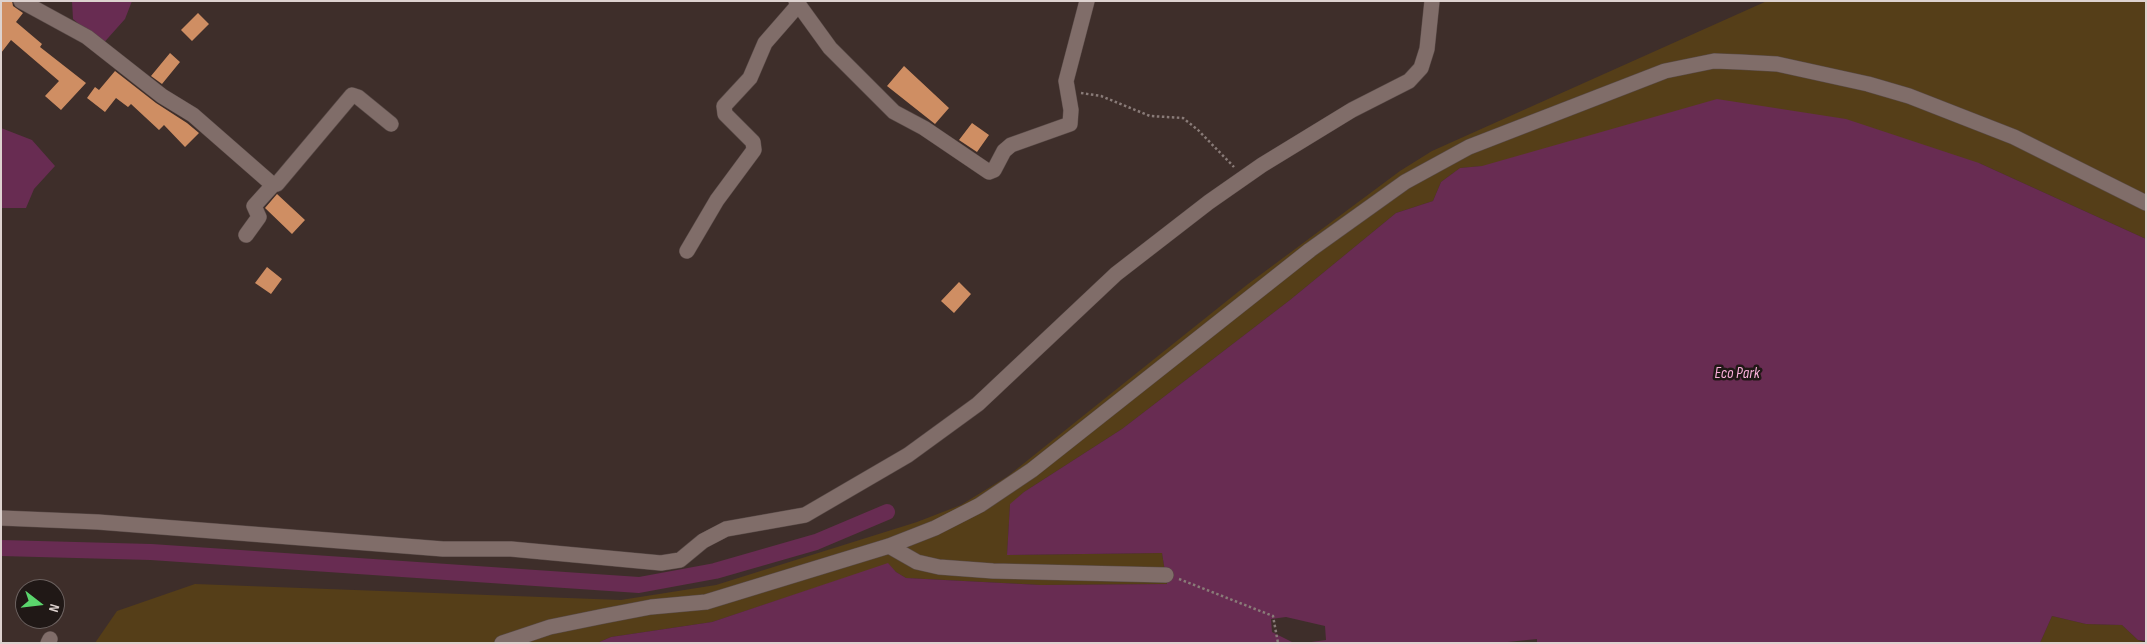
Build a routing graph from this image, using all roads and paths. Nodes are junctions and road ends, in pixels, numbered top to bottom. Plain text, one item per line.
1 (21, 1) edge
2 (1087, 1) edge
3 (1432, 1) edge
4 (797, 3) edge
5 (1068, 98) junction
6 (391, 124) dead end
7 (1243, 177) junction
8 (274, 185) junction
9 (2146, 203) edge
10 (246, 235) dead end
11 (687, 251) dead end
12 (1, 518) edge
13 (889, 546) junction
14 (1166, 575) joint
15 (502, 643) edge
16 (1278, 643) edge

1 - 8 street
2 - 5 street
3 - 7 street
4 - 5 street
4 - 11 street
5 - 7 path
6 - 8 street
7 - 12 street
8 - 10 street
9 - 13 street
13 - 14 street
13 - 15 street
14 - 16 path

